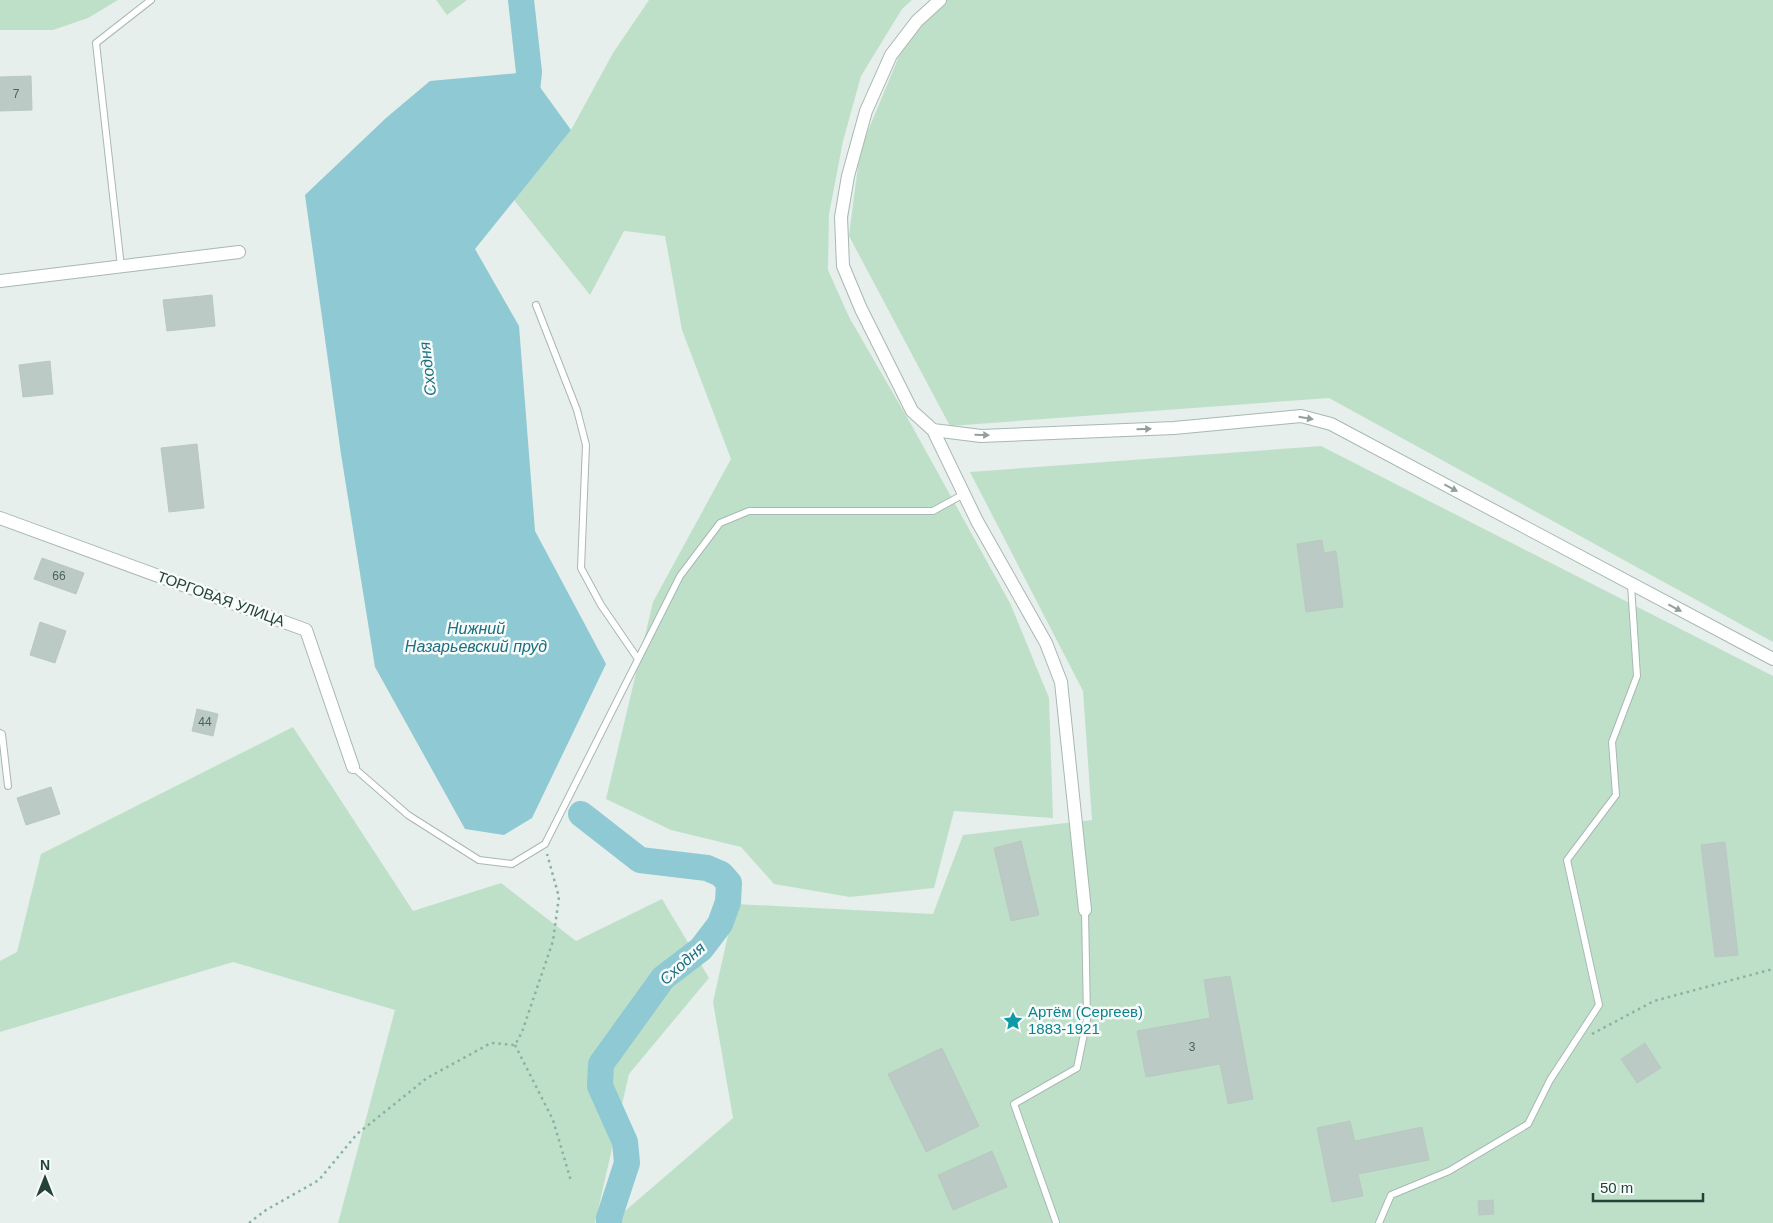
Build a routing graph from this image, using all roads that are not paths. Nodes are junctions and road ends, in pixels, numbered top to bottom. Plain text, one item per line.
1 (151, 0) edge
2 (940, 0) edge
3 (239, 252) dead end
4 (121, 267) junction
5 (0, 281) edge
6 (536, 305) dead end
7 (933, 430) junction
8 (964, 494) junction
9 (0, 518) edge
10 (1632, 585) junction
11 (638, 659) junction
12 (1773, 659) edge
13 (0, 734) edge
14 (353, 767) joint
15 (8, 786) dead end
16 (1085, 910) joint
17 (1056, 1222) dead end
18 (1379, 1223) edge

1 - 4 lane
2 - 7 street
3 - 4 street
4 - 5 street
6 - 11 lane
7 - 8 street
7 -> 10 street
8 - 11 lane
8 - 16 street
9 - 14 street, ТОРГОВАЯ УЛИЦА
10 -> 12 street
10 - 18 lane
11 - 14 lane
13 - 15 lane
16 - 17 lane

